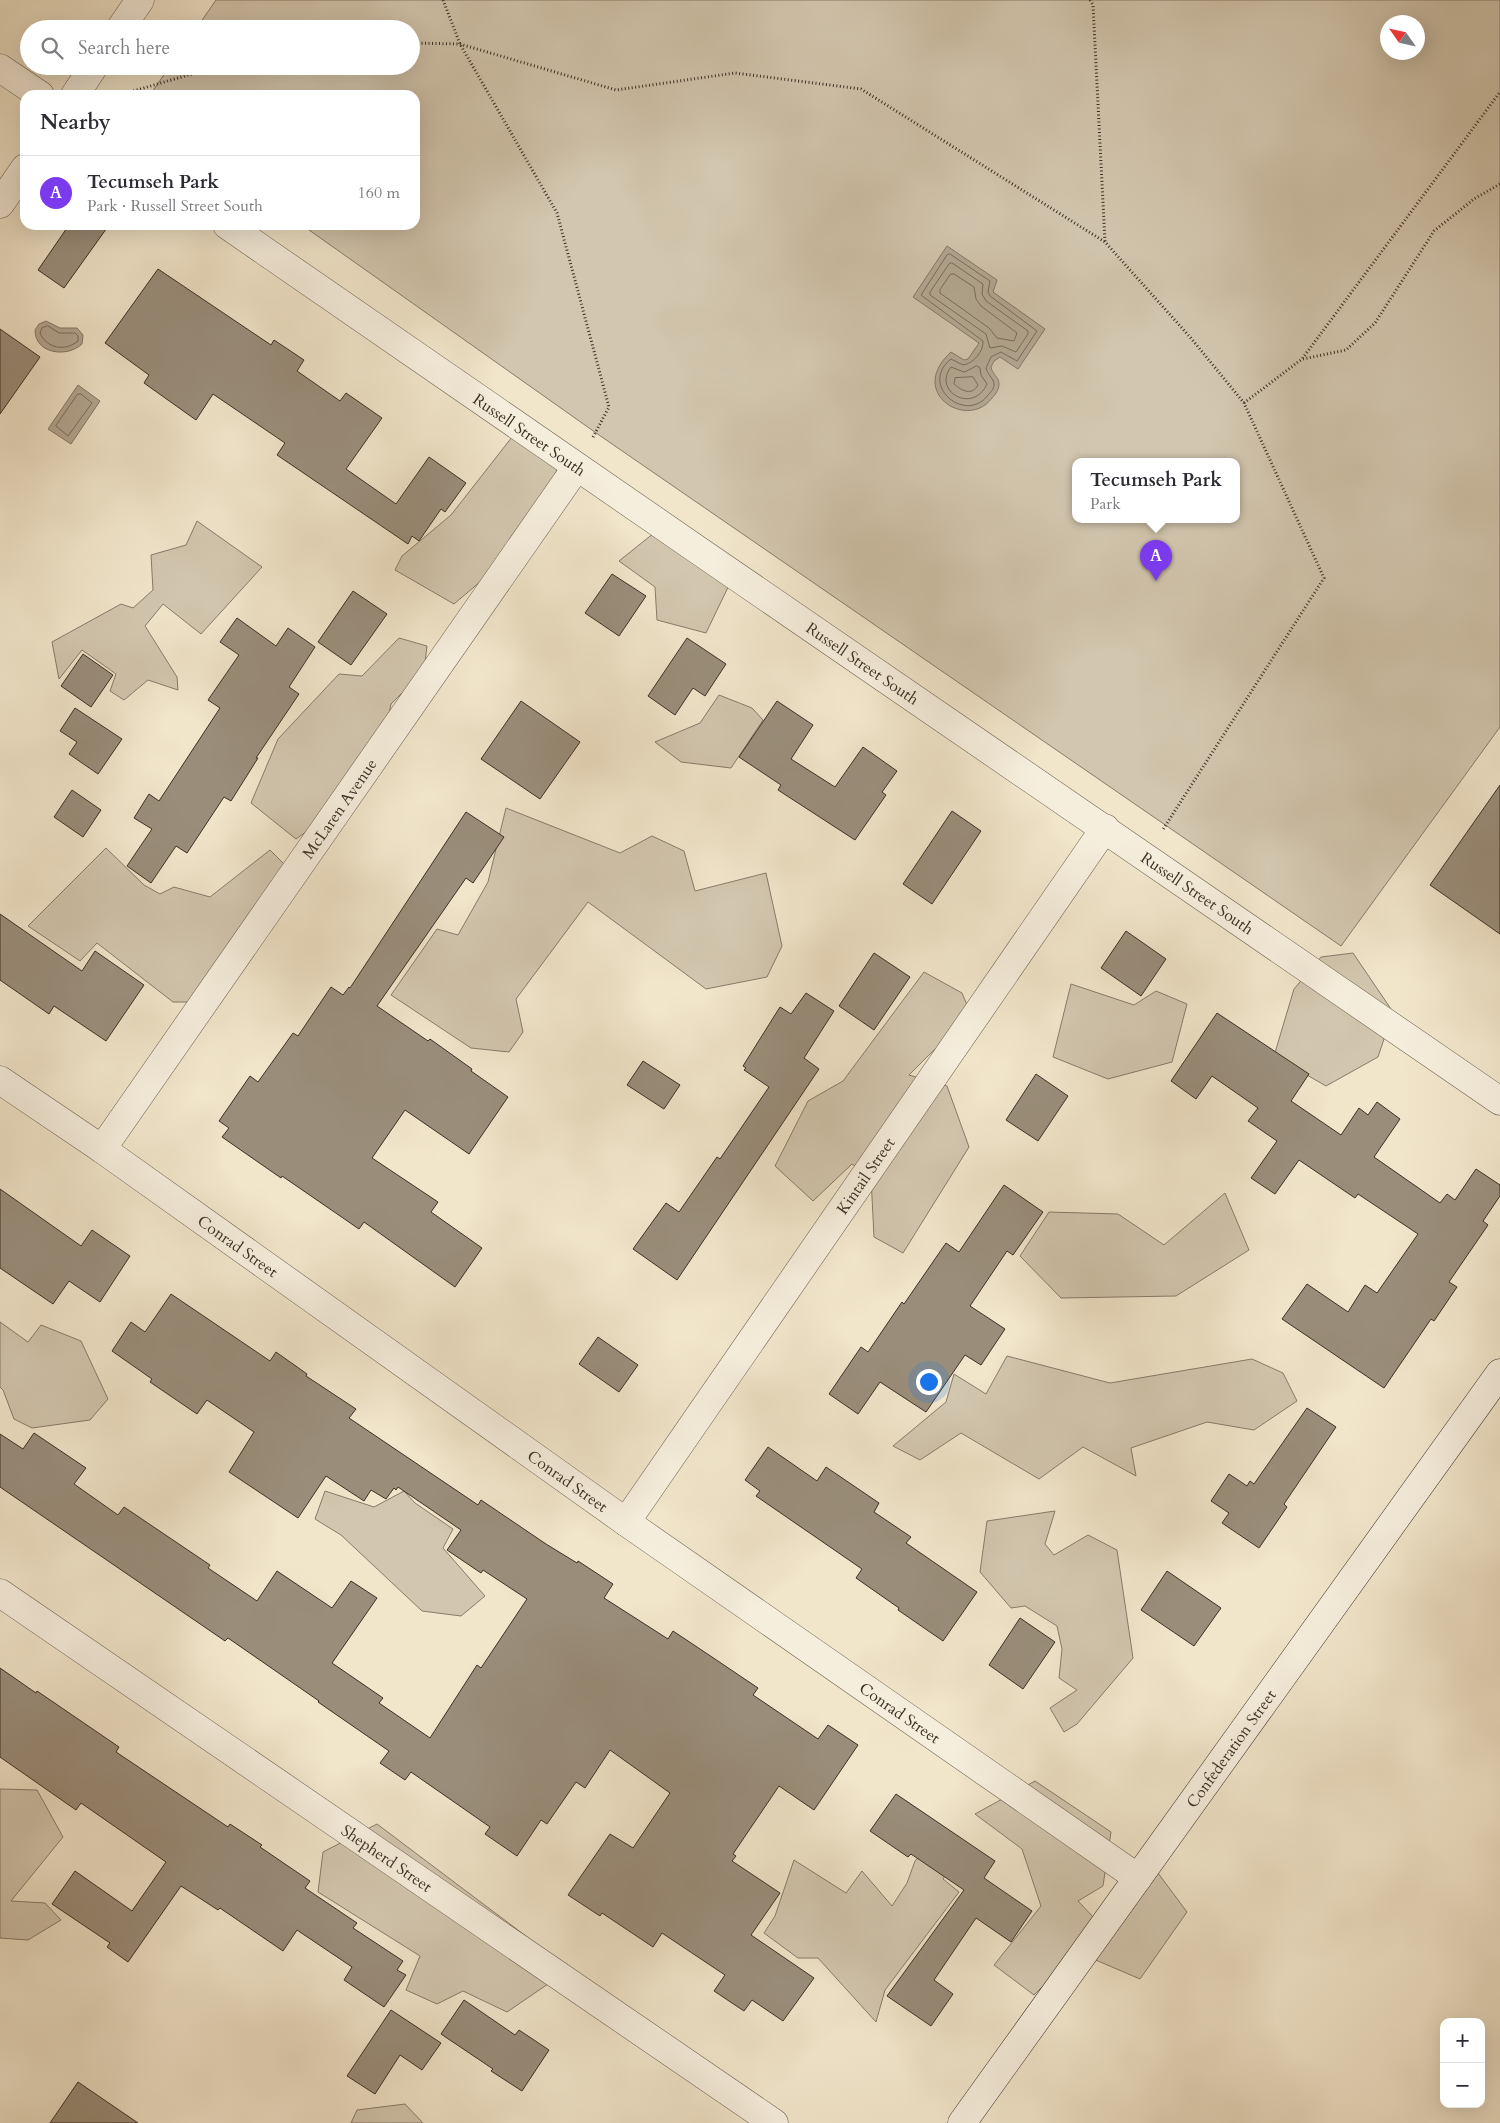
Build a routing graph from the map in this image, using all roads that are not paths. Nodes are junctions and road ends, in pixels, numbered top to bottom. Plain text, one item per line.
1 (140, 0) edge
2 (126, 20) edge
3 (0, 68) edge
4 (88, 75) edge
5 (33, 90) edge
6 (78, 90) edge
7 (20, 175) edge
8 (0, 204) edge
9 (234, 230) edge
10 (576, 468) junction
11 (1104, 828) junction
12 (0, 1080) edge
13 (1500, 1101) edge
14 (102, 1149) junction
15 (1500, 1373) edge
16 (626, 1522) junction
17 (0, 1593) edge
18 (1138, 1878) junction
19 (774, 2123) edge
20 (962, 2123) edge

1 - 2 street
3 - 5 street
4 - 6 street
7 - 8 street
9 - 10 street, Russell Street South
10 - 11 street, Russell Street South
10 - 14 street, McLaren Avenue
11 - 13 street, Russell Street South
11 - 16 street, Kintail Street
12 - 14 street, Conrad Street
14 - 16 street, Conrad Street
15 - 18 street, Confederation Street
16 - 18 street, Conrad Street
17 - 19 street, Shepherd Street
18 - 20 street, Confederation Street

